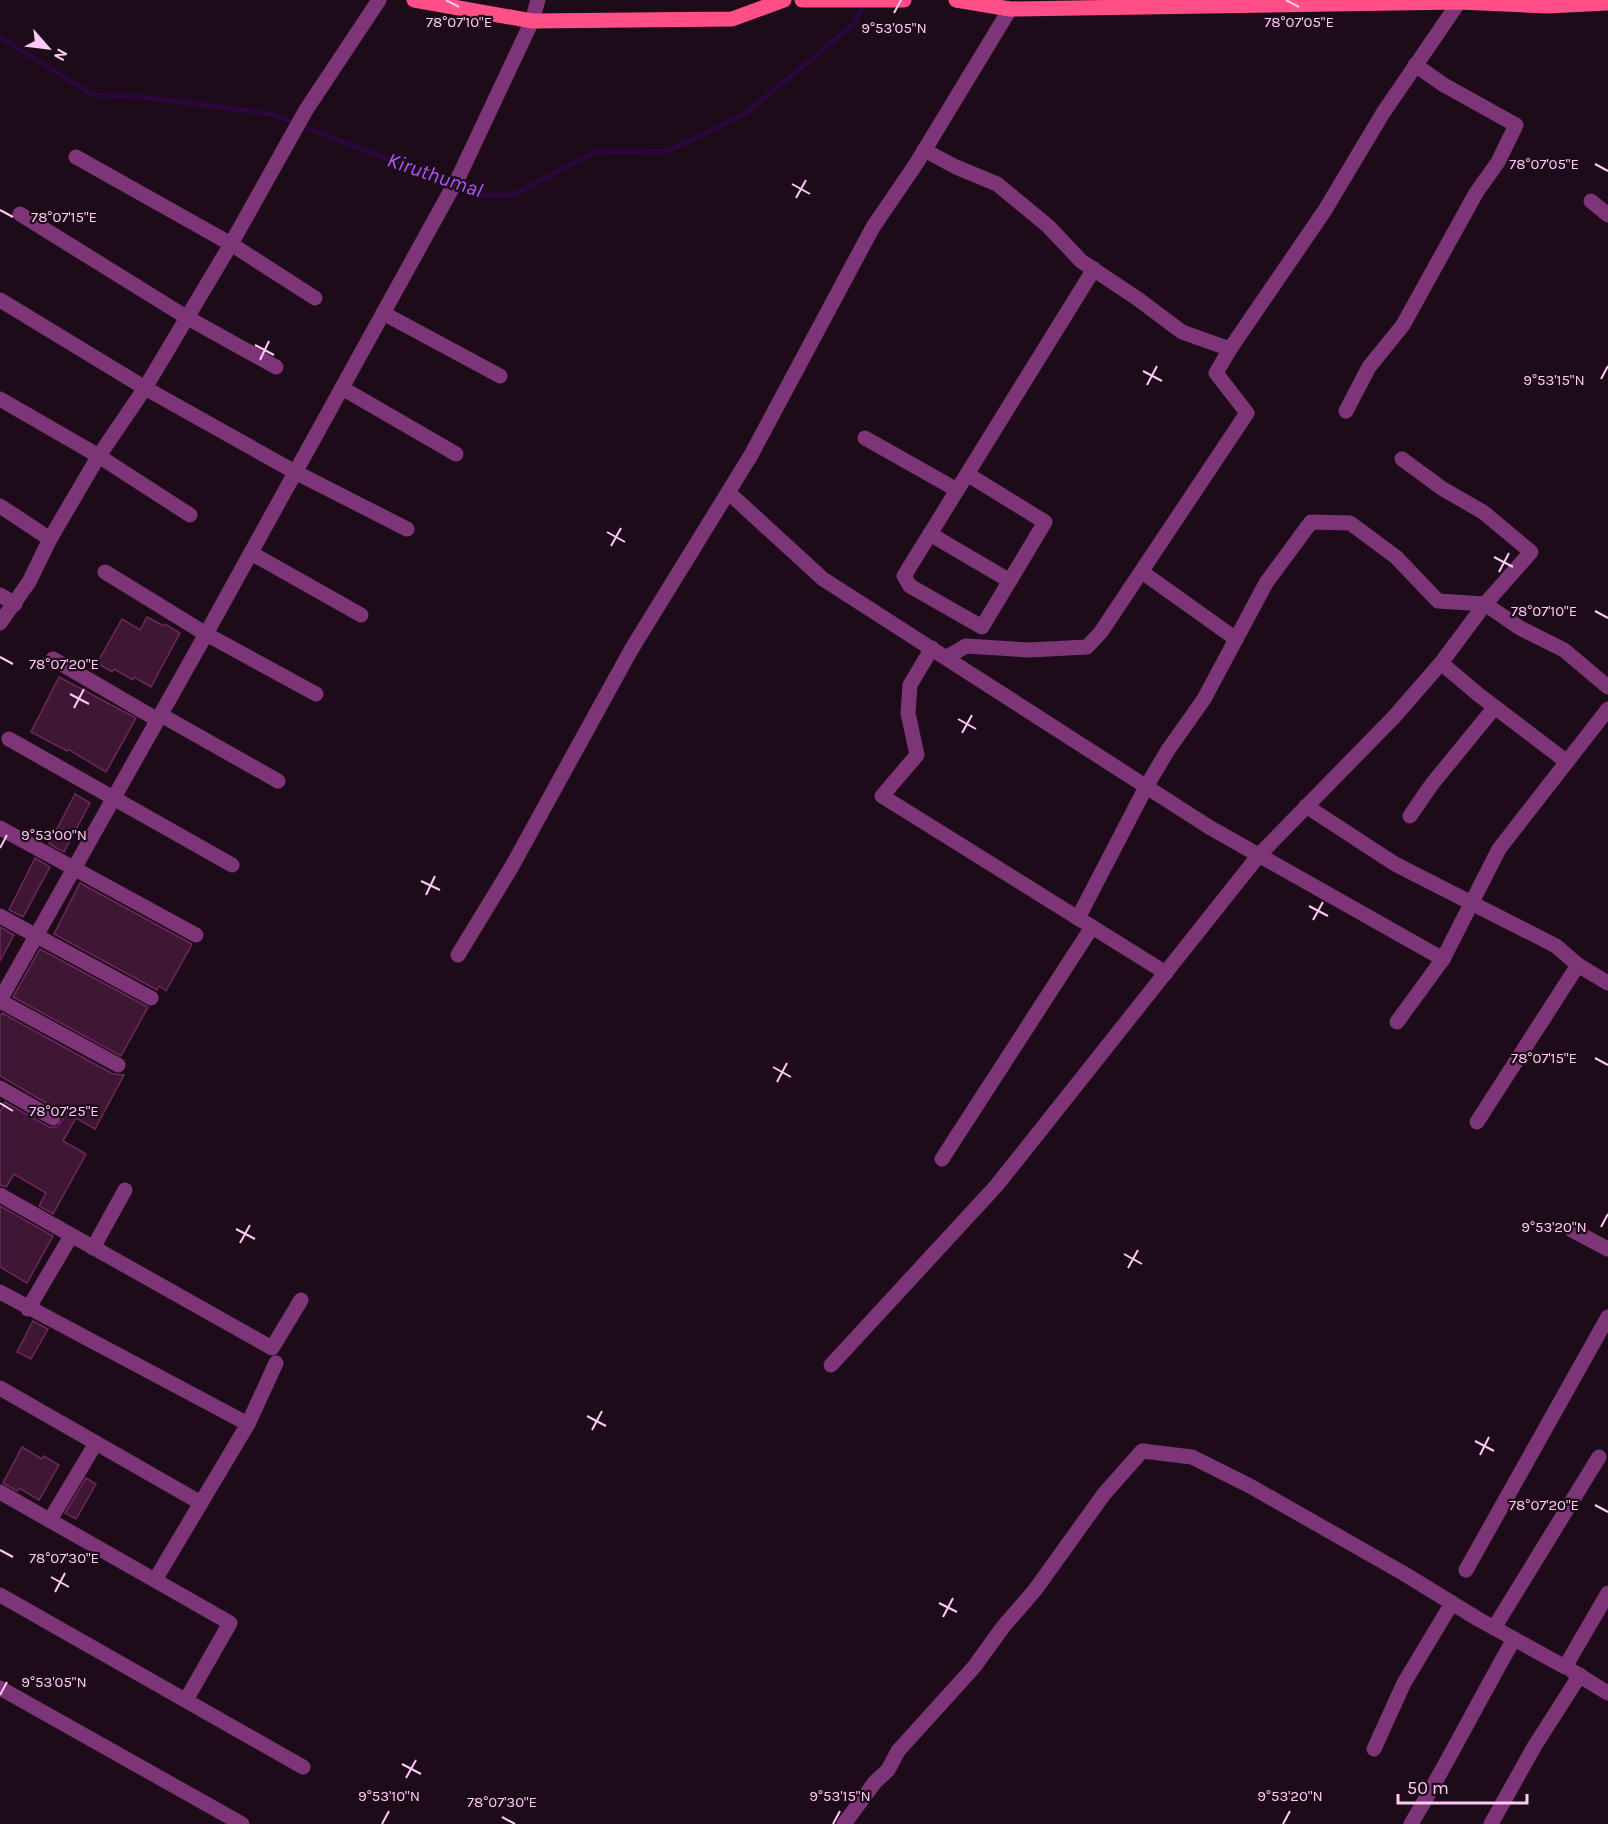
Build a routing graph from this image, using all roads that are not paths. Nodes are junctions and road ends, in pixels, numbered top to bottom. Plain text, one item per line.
1 (379, 0) edge
2 (414, 0) edge
3 (538, 0) edge
4 (784, 0) edge
5 (804, 0) edge
6 (956, 0) edge
7 (840, 1) edge
8 (897, 1) edge
9 (1458, 1) edge
10 (1608, 3) edge
11 (1010, 9) junction
12 (531, 21) junction
13 (1415, 65) junction
14 (924, 150) junction
15 (76, 157) dead end
16 (1592, 201) dead end
17 (20, 214) dead end
18 (1608, 215) edge
19 (231, 244) junction
20 (1094, 269) junction
21 (315, 298) dead end
22 (0, 300) edge
23 (383, 313) junction
24 (186, 317) junction
25 (1230, 349) junction
26 (276, 367) dead end
27 (500, 376) dead end
28 (145, 388) junction
29 (342, 388) junction
30 (0, 399) edge
31 (1346, 411) dead end
32 (865, 438) dead end
33 (456, 454) dead end
34 (99, 457) junction
35 (1402, 459) dead end
36 (295, 472) junction
37 (967, 474) junction
38 (957, 490) junction
39 (728, 492) junction
40 (0, 506) edge
41 (190, 515) dead end
42 (407, 529) dead end
43 (930, 534) junction
44 (50, 539) junction
45 (251, 553) junction
46 (105, 572) dead end
47 (1142, 572) junction
48 (1010, 581) junction
49 (0, 595) edge
50 (15, 603) junction
51 (1485, 604) junction
52 (361, 615) dead end
53 (0, 623) edge
54 (206, 634) junction
55 (1236, 639) junction
56 (932, 648) junction
57 (947, 657) junction
58 (53, 659) dead end
59 (1441, 663) junction
60 (1608, 687) edge
61 (316, 694) dead end
62 (1495, 707) junction
63 (1608, 709) edge
64 (159, 718) junction
65 (9, 739) dead end
66 (1567, 762) junction
67 (278, 781) dead end
68 (1146, 787) junction
69 (113, 798) junction
70 (1306, 806) junction
71 (1410, 816) dead end
72 (0, 828) edge
73 (1259, 855) junction
74 (232, 865) dead end
75 (73, 868) junction
76 (1471, 903) junction
77 (0, 916) edge
78 (1077, 918) junction
79 (1092, 927) junction
80 (35, 935) junction
81 (196, 935) dead end
82 (458, 955) dead end
83 (1443, 959) junction
84 (1578, 965) junction
85 (1166, 973) junction
86 (1608, 983) edge
87 (151, 998) dead end
88 (0, 1000) edge
89 (1397, 1022) dead end
90 (118, 1065) dead end
91 (0, 1088) edge
92 (53, 1118) dead end
93 (1477, 1122) dead end
94 (942, 1159) dead end
95 (125, 1190) dead end
96 (0, 1195) edge
97 (1572, 1230) dead end
98 (71, 1236) junction
99 (93, 1248) junction
100 (1608, 1249) edge
101 (0, 1292) edge
102 (301, 1300) dead end
103 (28, 1309) junction
104 (1608, 1317) edge
105 (276, 1363) dead end
106 (831, 1365) dead end
107 (0, 1388) edge
108 (248, 1424) junction
109 (96, 1443) junction
110 (1599, 1457) dead end
111 (0, 1492) edge
112 (201, 1503) junction
113 (50, 1520) junction
114 (1466, 1570) dead end
115 (155, 1580) junction
116 (1608, 1593) edge
117 (2, 1599) edge
118 (1452, 1603) junction
119 (1494, 1628) junction
120 (1514, 1639) junction
121 (1565, 1667) junction
122 (1580, 1675) junction
123 (0, 1688) edge
124 (1608, 1693) edge
125 (186, 1700) junction
126 (1374, 1749) dead end
127 (303, 1767) dead end
128 (242, 1824) edge
129 (844, 1824) edge
130 (1411, 1824) edge
131 (1491, 1824) edge

1 - 19 street
2 - 12 main road
3 - 12 street
4 - 12 main road
5 - 7 main road
6 - 11 main road
7 - 8 main road
9 - 10 main road
9 - 11 main road
9 - 13 street
11 - 14 street
12 - 23 street
13 - 25 street
13 - 31 street
14 - 20 street
14 - 39 street
15 - 19 street
16 - 18 street
17 - 24 street
19 - 21 street
19 - 24 street
20 - 25 street
20 - 37 street
22 - 28 street
23 - 27 street
23 - 29 street
24 - 26 street
24 - 28 street
25 - 47 street
28 - 34 street
28 - 36 street
29 - 33 street
29 - 36 street
30 - 34 street
32 - 38 street
34 - 41 street
34 - 44 street
35 - 51 street
36 - 42 street
36 - 45 street
37 - 38 street
37 - 48 street
38 - 43 street
39 - 56 street
39 - 82 street
40 - 44 street
43 - 48 street
43 - 48 street
44 - 50 street
45 - 52 street
45 - 54 street
46 - 54 street
47 - 55 street
47 - 57 street
49 - 50 street
50 - 53 street
51 - 55 street
51 - 59 street
51 - 60 street
54 - 61 street
54 - 64 street
55 - 68 street
56 - 57 street
56 - 78 street
57 - 68 street
58 - 64 street
59 - 62 street
59 - 70 street
62 - 66 street
62 - 71 street
63 - 66 street
64 - 67 street
64 - 69 street
65 - 69 street
66 - 76 street
68 - 73 street
68 - 78 street
69 - 74 street
69 - 75 street
70 - 73 street
70 - 76 street
72 - 75 street
73 - 83 street
73 - 85 street
75 - 80 street
75 - 81 street
76 - 83 street
76 - 84 street
77 - 80 street
78 - 79 street
79 - 85 street
79 - 94 street
80 - 87 street
80 - 88 street
83 - 89 street
84 - 86 street
84 - 93 street
85 - 106 street
88 - 90 street
91 - 92 street
95 - 99 street
96 - 98 street
97 - 100 street
98 - 99 street
98 - 103 street
99 - 102 street
101 - 103 street
103 - 108 street
104 - 114 street
105 - 108 street
107 - 109 street
108 - 112 street
109 - 112 street
109 - 113 street
110 - 119 street
111 - 113 street
112 - 115 street
113 - 115 street
115 - 125 street
116 - 121 street
117 - 125 street
118 - 119 street
118 - 126 street
118 - 129 street
119 - 120 street
120 - 121 street
120 - 130 street
121 - 122 street
122 - 124 street
122 - 131 street
123 - 128 street
125 - 127 street

